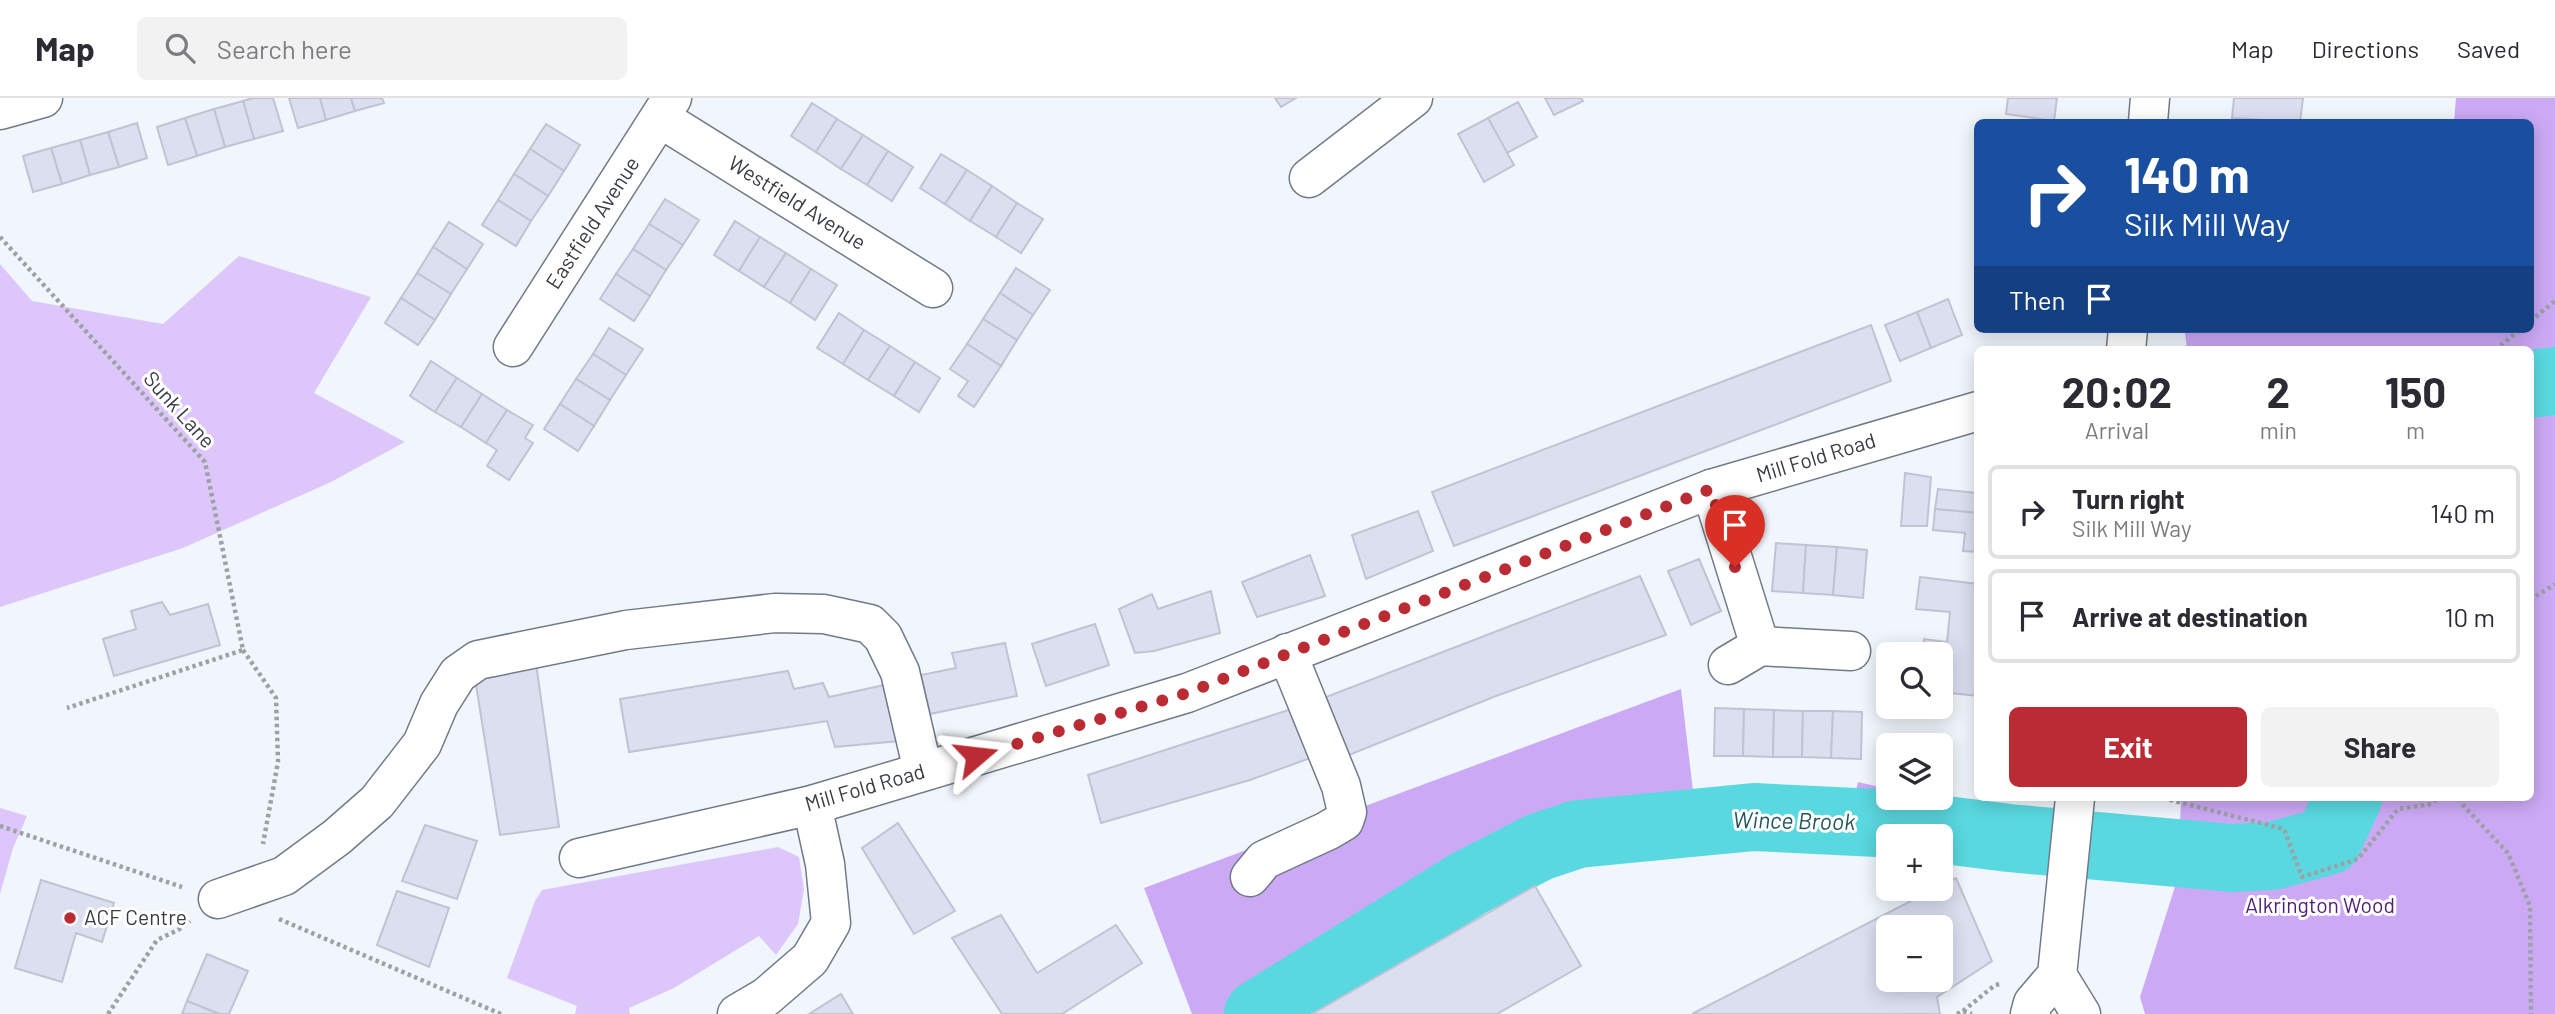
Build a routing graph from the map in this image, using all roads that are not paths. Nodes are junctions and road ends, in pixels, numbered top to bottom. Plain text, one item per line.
1 (43, 98) edge
2 (1413, 98) edge
3 (2150, 98) edge
4 (666, 108) edge
5 (0, 110) edge
6 (2148, 119) edge
7 (1309, 178) dead end
8 (933, 288) dead end
9 (513, 347) dead end
10 (1974, 412) edge
11 (1711, 489) junction
12 (1760, 646) junction
13 (1851, 651) dead end
14 (1287, 653) junction
15 (1728, 665) dead end
16 (923, 771) junction
17 (2075, 801) edge
18 (812, 804) junction
19 (579, 858) dead end
20 (1250, 877) dead end
21 (218, 899) road end
22 (2057, 975) junction
23 (737, 1014) edge
24 (2029, 1014) edge
25 (2081, 1014) edge

1 - 5 street
2 - 7 street
3 - 6 street
4 - 8 street, Westfield Avenue
4 - 9 street, Eastfield Avenue
10 - 11 street, Mill Fold Road
11 - 12 street
11 - 14 street, Mill Fold Road
12 - 13 street
12 - 15 street
14 - 16 street, Mill Fold Road
14 - 20 street
16 - 18 street, Mill Fold Road
16 - 21 street
17 - 22 street
18 - 19 street, Mill Fold Road
18 - 23 street
22 - 24 street
22 - 25 street

